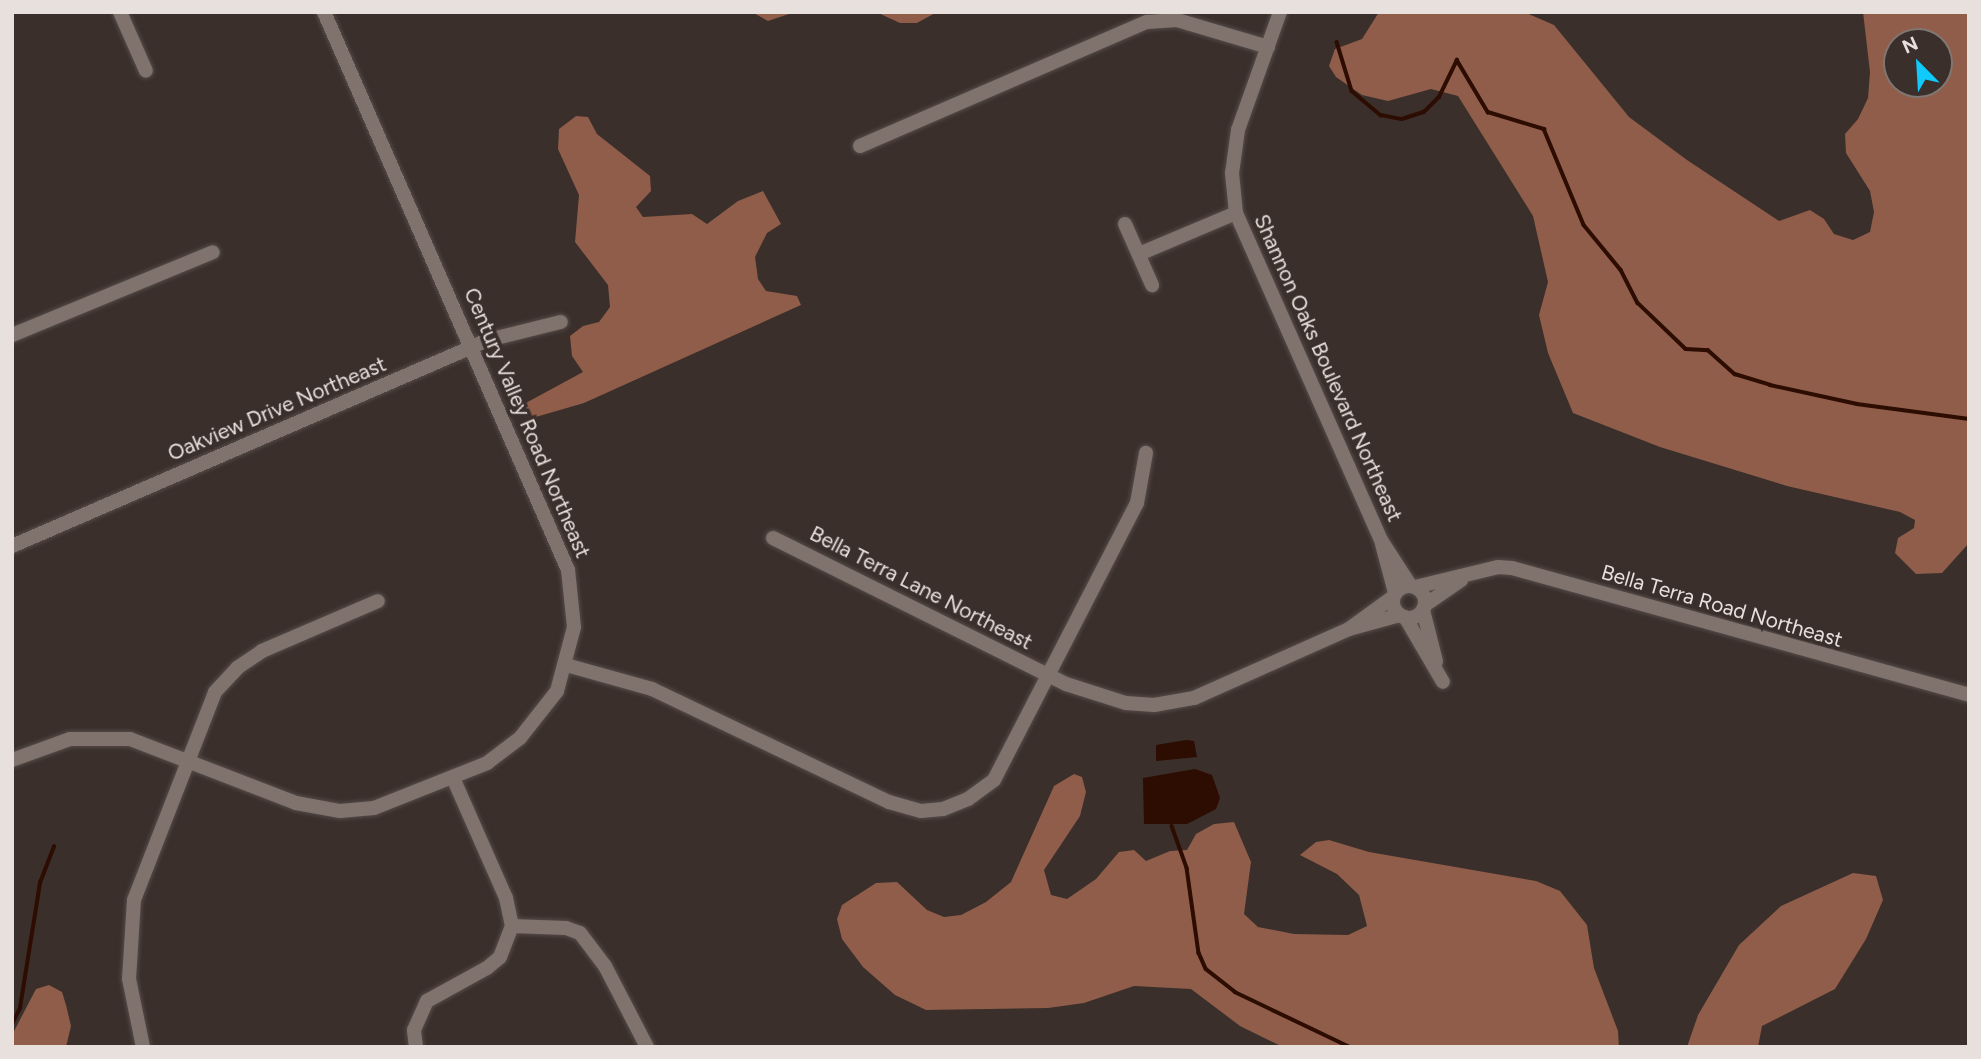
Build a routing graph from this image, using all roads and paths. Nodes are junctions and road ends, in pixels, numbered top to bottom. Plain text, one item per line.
1 (120, 12) edge
2 (324, 12) edge
3 (1280, 12) edge
4 (1268, 47) junction
5 (146, 71) dead end
6 (860, 146) dead end
7 (1236, 213) junction
8 (1125, 224) dead end
9 (213, 252) dead end
10 (1139, 254) junction
11 (1152, 285) dead end
12 (561, 322) dead end
13 (12, 335) edge
14 (472, 347) junction
15 (1146, 453) dead end
16 (773, 538) dead end
17 (1381, 540) junction
18 (12, 546) edge
19 (1465, 577) junction
20 (1413, 586) junction
21 (1394, 595) junction
22 (378, 601) dead end
23 (1424, 608) junction
24 (1402, 616) junction
25 (1349, 629) junction
26 (566, 665) junction
27 (1049, 676) junction
28 (1969, 695) edge
29 (187, 759) junction
30 (12, 760) edge
31 (453, 778) junction
32 (512, 926) junction
33 (144, 1047) edge
34 (416, 1047) edge
35 (647, 1047) edge

1 - 5 street
2 - 14 street, Century Valley Road Northeast
3 - 4 street, Shannon Oaks Boulevard Northeast
4 - 6 street
4 - 7 street, Shannon Oaks Boulevard Northeast
7 - 10 street
7 - 17 street, Shannon Oaks Boulevard Northeast
8 - 10 street
9 - 13 street
10 - 11 street
12 - 14 street, Oakview Drive Northeast
14 - 18 street, Oakview Drive Northeast
14 - 26 street, Century Valley Road Northeast
15 - 27 street
16 - 27 street, Bella Terra Lane Northeast
17 - 20 street, Shannon Oaks Boulevard Northeast
17 - 21 street, Shannon Oaks Boulevard Northeast
19 - 20 street, Bella Terra Road Northeast
19 - 23 street, Bella Terra Road Northeast
19 - 28 street, Bella Terra Road Northeast
20 - 21 street, Bella Terra Road Northeast
20 - 23 street, Shannon Oaks Boulevard Northeast
21 - 24 street, Shannon Oaks Boulevard Northeast
21 - 25 street
22 - 29 street
23 - 24 street, Bella Terra Road Northeast
23 - 24 street
24 - 25 street
25 - 27 street
26 - 27 street
26 - 31 street, Century Valley Road Northeast
29 - 30 street, Century Valley Road Northeast
29 - 31 street, Century Valley Road Northeast
29 - 33 street
31 - 32 street
32 - 34 street
32 - 35 street

